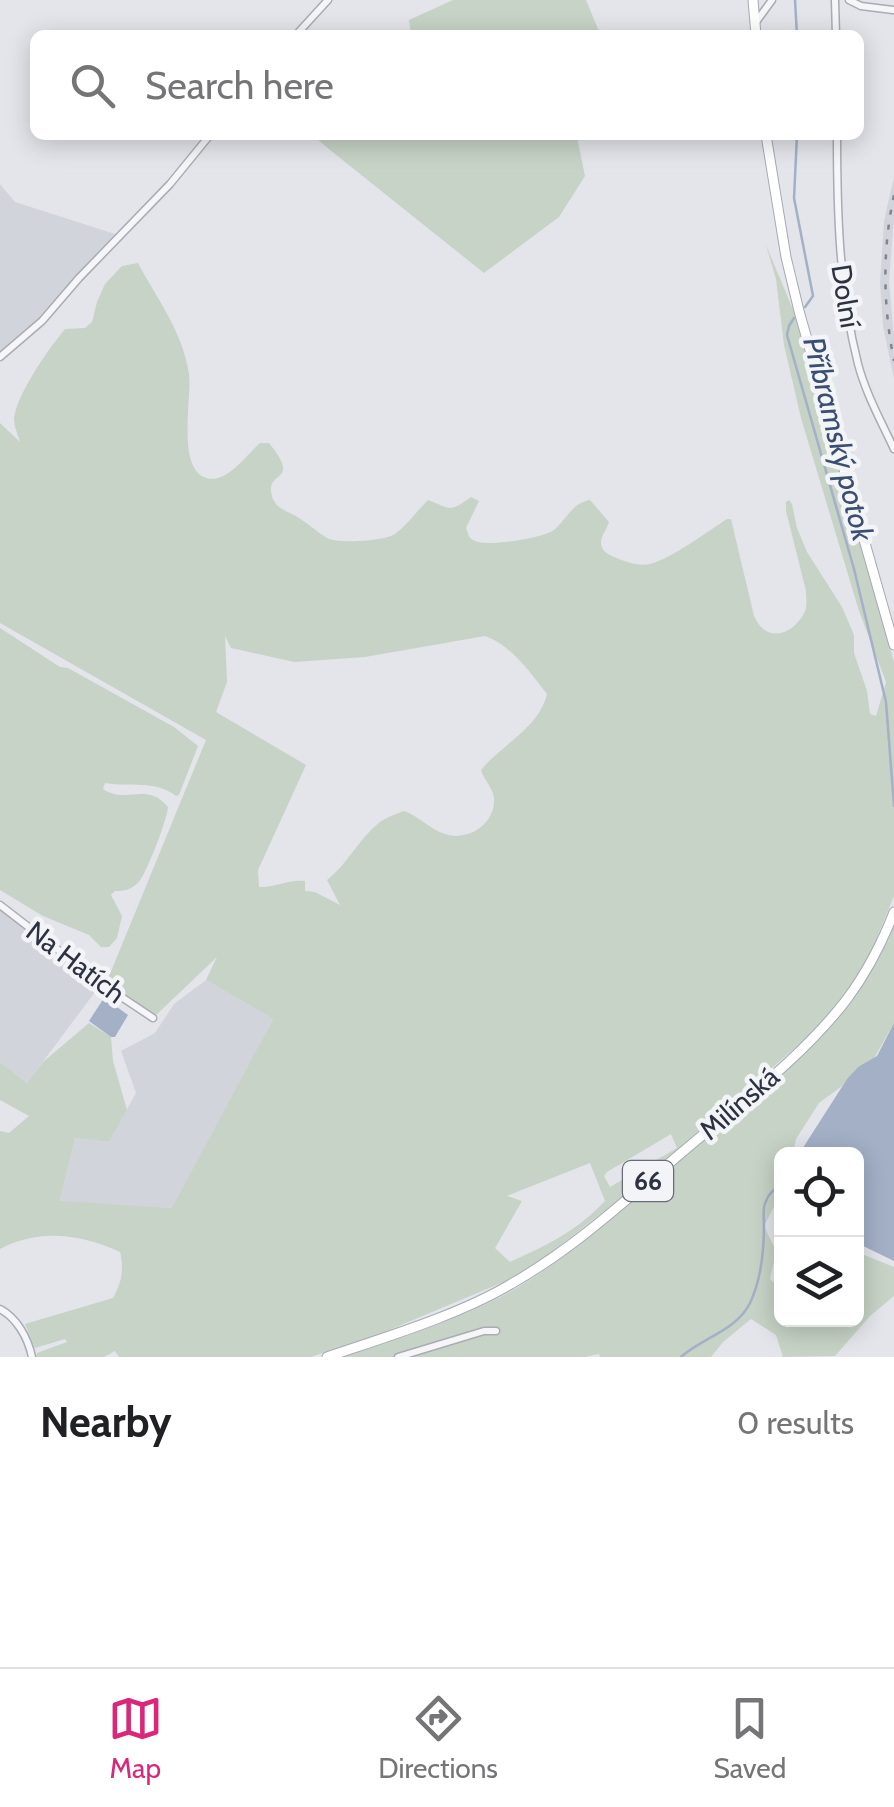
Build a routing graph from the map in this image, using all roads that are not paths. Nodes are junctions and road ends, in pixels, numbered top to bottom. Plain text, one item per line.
1 (328, 0) edge
2 (753, 0) edge
3 (772, 0) edge
4 (848, 0) edge
5 (884, 0) edge
6 (836, 2) edge
7 (893, 11) edge
8 (755, 23) junction
9 (301, 30) edge
10 (756, 30) edge
11 (836, 30) edge
12 (206, 140) edge
13 (767, 140) edge
14 (836, 140) edge
15 (0, 358) edge
16 (894, 449) edge
17 (894, 645) edge
18 (0, 904) edge
19 (894, 912) edge
20 (153, 1018) dead end
21 (0, 1310) edge
22 (496, 1331) dead end
23 (32, 1357) edge
24 (327, 1357) edge
25 (398, 1357) edge

1 - 9 street
2 - 8 main road
3 - 8 street
4 - 6 street
4 - 7 street
5 - 7 street
6 - 11 street
8 - 10 main road
12 - 15 street
13 - 17 main road
14 - 16 street, Dolní
18 - 20 street, Na Hatích
19 - 24 main road, Milínská / 66
21 - 23 street
22 - 25 street

